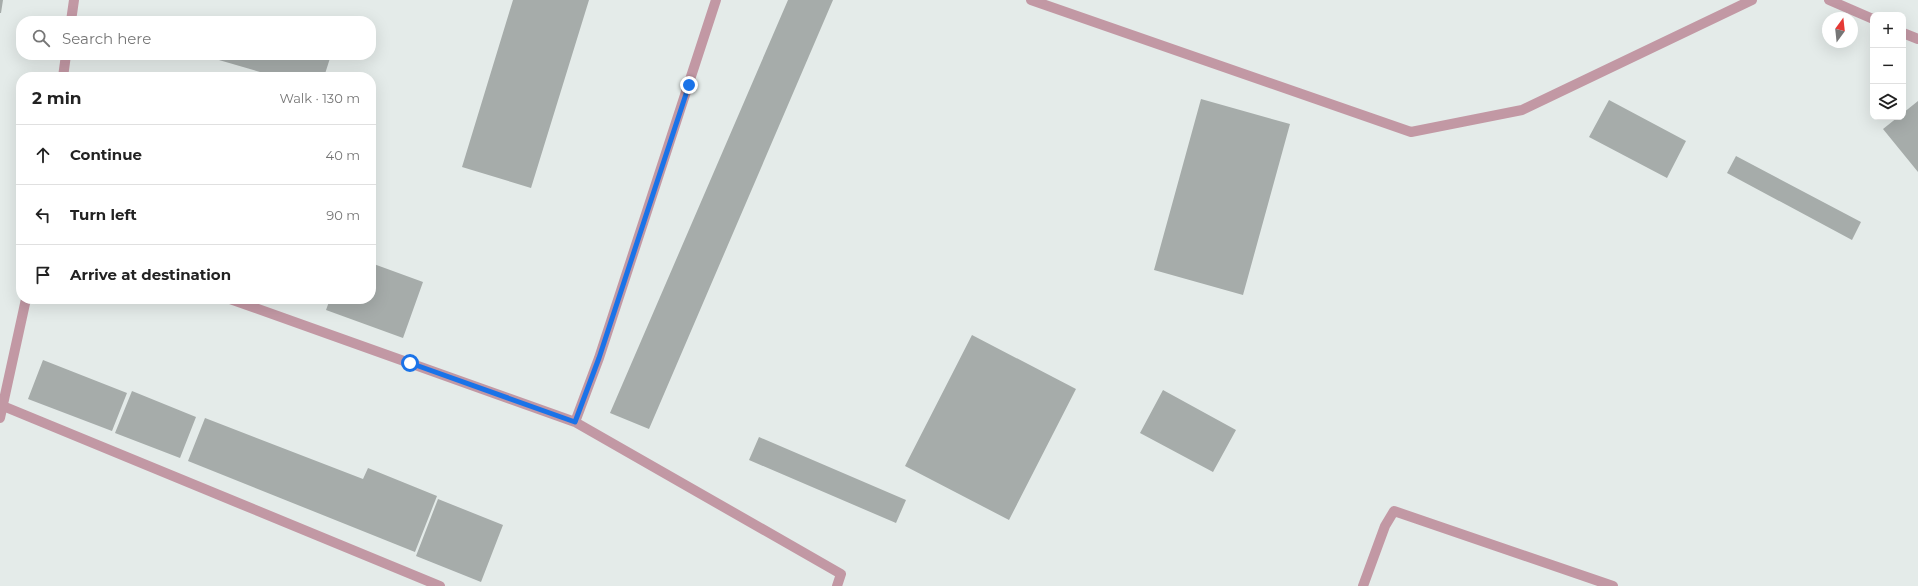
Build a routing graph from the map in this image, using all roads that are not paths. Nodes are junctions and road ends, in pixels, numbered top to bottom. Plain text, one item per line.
1 (74, 0) edge
2 (716, 0) edge
3 (1031, 0) edge
4 (1752, 0) edge
5 (1829, 0) edge
6 (72, 16) edge
7 (1870, 18) edge
8 (1906, 34) edge
9 (1918, 39) edge
10 (65, 60) edge
11 (64, 72) edge
12 (25, 304) edge
13 (244, 304) edge
14 (3, 406) junction
15 (0, 418) edge
16 (575, 422) junction
17 (440, 586) edge
18 (837, 586) edge
19 (1363, 586) edge
20 (1613, 586) edge

1 - 6 street
2 - 16 street
3 - 4 street
5 - 7 street
8 - 9 street
10 - 11 street
12 - 14 street
13 - 16 street
14 - 15 street
14 - 17 street
16 - 18 street
19 - 20 street

